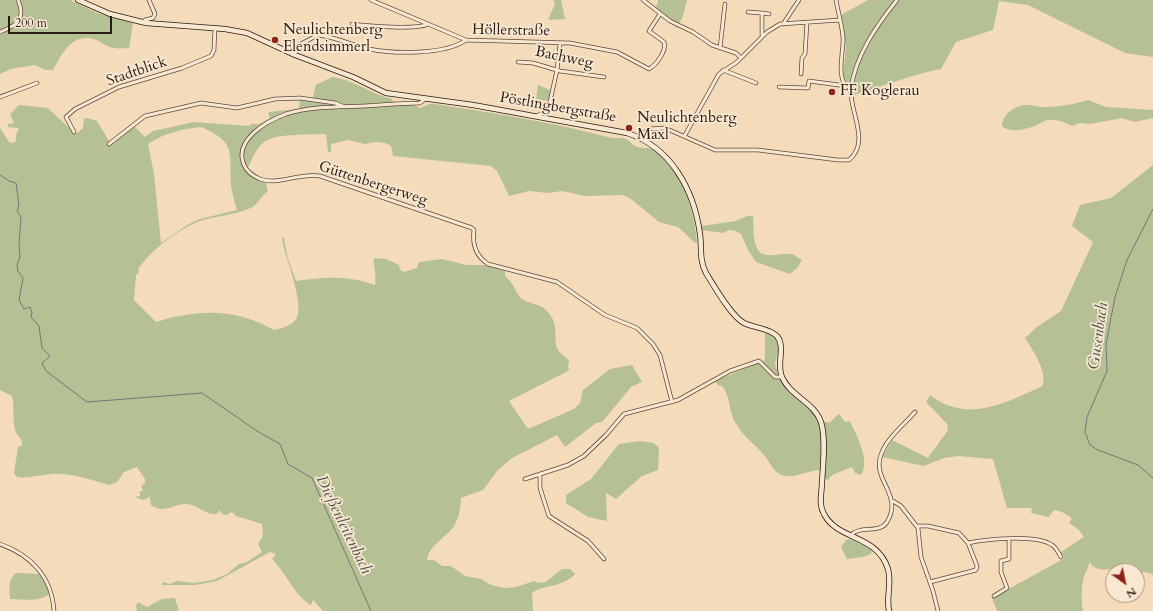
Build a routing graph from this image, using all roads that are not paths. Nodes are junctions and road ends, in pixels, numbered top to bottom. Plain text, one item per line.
1 (18, 0) edge
2 (78, 0) edge
3 (148, 0) edge
4 (371, 0) edge
5 (642, 0) edge
6 (799, 0) edge
7 (836, 0) edge
8 (898, 0) edge
9 (725, 4) dead end
10 (748, 12) dead end
11 (762, 13) junction
12 (660, 14) junction
13 (769, 14) dead end
14 (840, 20) junction
15 (143, 22) junction
16 (807, 22) junction
17 (352, 24) dead end
18 (428, 24) junction
19 (783, 24) junction
20 (215, 29) junction
21 (0, 32) edge
22 (762, 35) junction
23 (466, 40) junction
24 (560, 44) junction
25 (720, 48) junction
26 (294, 54) junction
27 (741, 58) junction
28 (518, 62) dead end
29 (557, 70) junction
30 (723, 70) junction
31 (801, 74) dead end
32 (604, 77) dead end
33 (37, 83) dead end
34 (756, 83) dead end
35 (846, 86) junction
36 (779, 87) dead end
37 (851, 92) junction
38 (0, 97) edge
39 (425, 99) junction
40 (345, 107) junction
41 (536, 117) junction
42 (74, 132) dead end
43 (685, 135) junction
44 (639, 137) junction
45 (109, 144) dead end
46 (782, 377) junction
47 (672, 402) junction
48 (915, 412) dead end
49 (540, 474) junction
50 (525, 479) dead end
51 (893, 501) junction
52 (917, 526) junction
53 (851, 535) junction
54 (1009, 539) junction
55 (968, 542) junction
56 (0, 544) edge
57 (1061, 557) dead end
58 (604, 559) dead end
59 (930, 582) junction
60 (994, 596) dead end
61 (54, 611) edge
62 (888, 611) edge
63 (938, 611) edge

1 - 21 street
2 - 15 main road, Pöstlingbergstraße
3 - 15 street
4 - 18 street
5 - 12 street
6 - 19 street
7 - 14 street
8 - 37 street
9 - 25 street
10 - 11 street
11 - 13 street
11 - 22 street
12 - 24 street
12 - 25 street
14 - 16 street
14 - 35 street
15 - 20 main road, Pöstlingbergstraße
16 - 19 street
16 - 31 street
17 - 18 street
18 - 23 street
19 - 22 street
20 - 26 main road, Pöstlingbergstraße
20 - 42 street, Stadtblick
22 - 27 street
23 - 24 street, Höllerstraße
23 - 26 street, Höllerstraße
24 - 29 street, Höllerstraße
25 - 27 street
26 - 39 main road, Pöstlingbergstraße
27 - 30 street
28 - 29 street, Bachweg
29 - 32 street, Bachweg
29 - 41 street, Höllerstraße
30 - 34 street
30 - 43 street
33 - 38 street
35 - 36 street
35 - 37 street
37 - 43 street
39 - 40 street, Güttenbergerweg
39 - 41 main road, Pöstlingbergstraße
40 - 45 street
40 - 47 street, Güttenbergerweg
41 - 44 main road, Pöstlingbergstraße
43 - 44 street
44 - 46 main road, Pöstlingbergstraße
46 - 47 street
46 - 53 main road
47 - 49 street
48 - 51 street
49 - 50 street
49 - 58 street
51 - 52 street
51 - 53 street
52 - 55 street
52 - 59 street
53 - 62 main road
54 - 55 street
54 - 57 street
54 - 60 street
55 - 59 street
56 - 61 street
59 - 63 street

